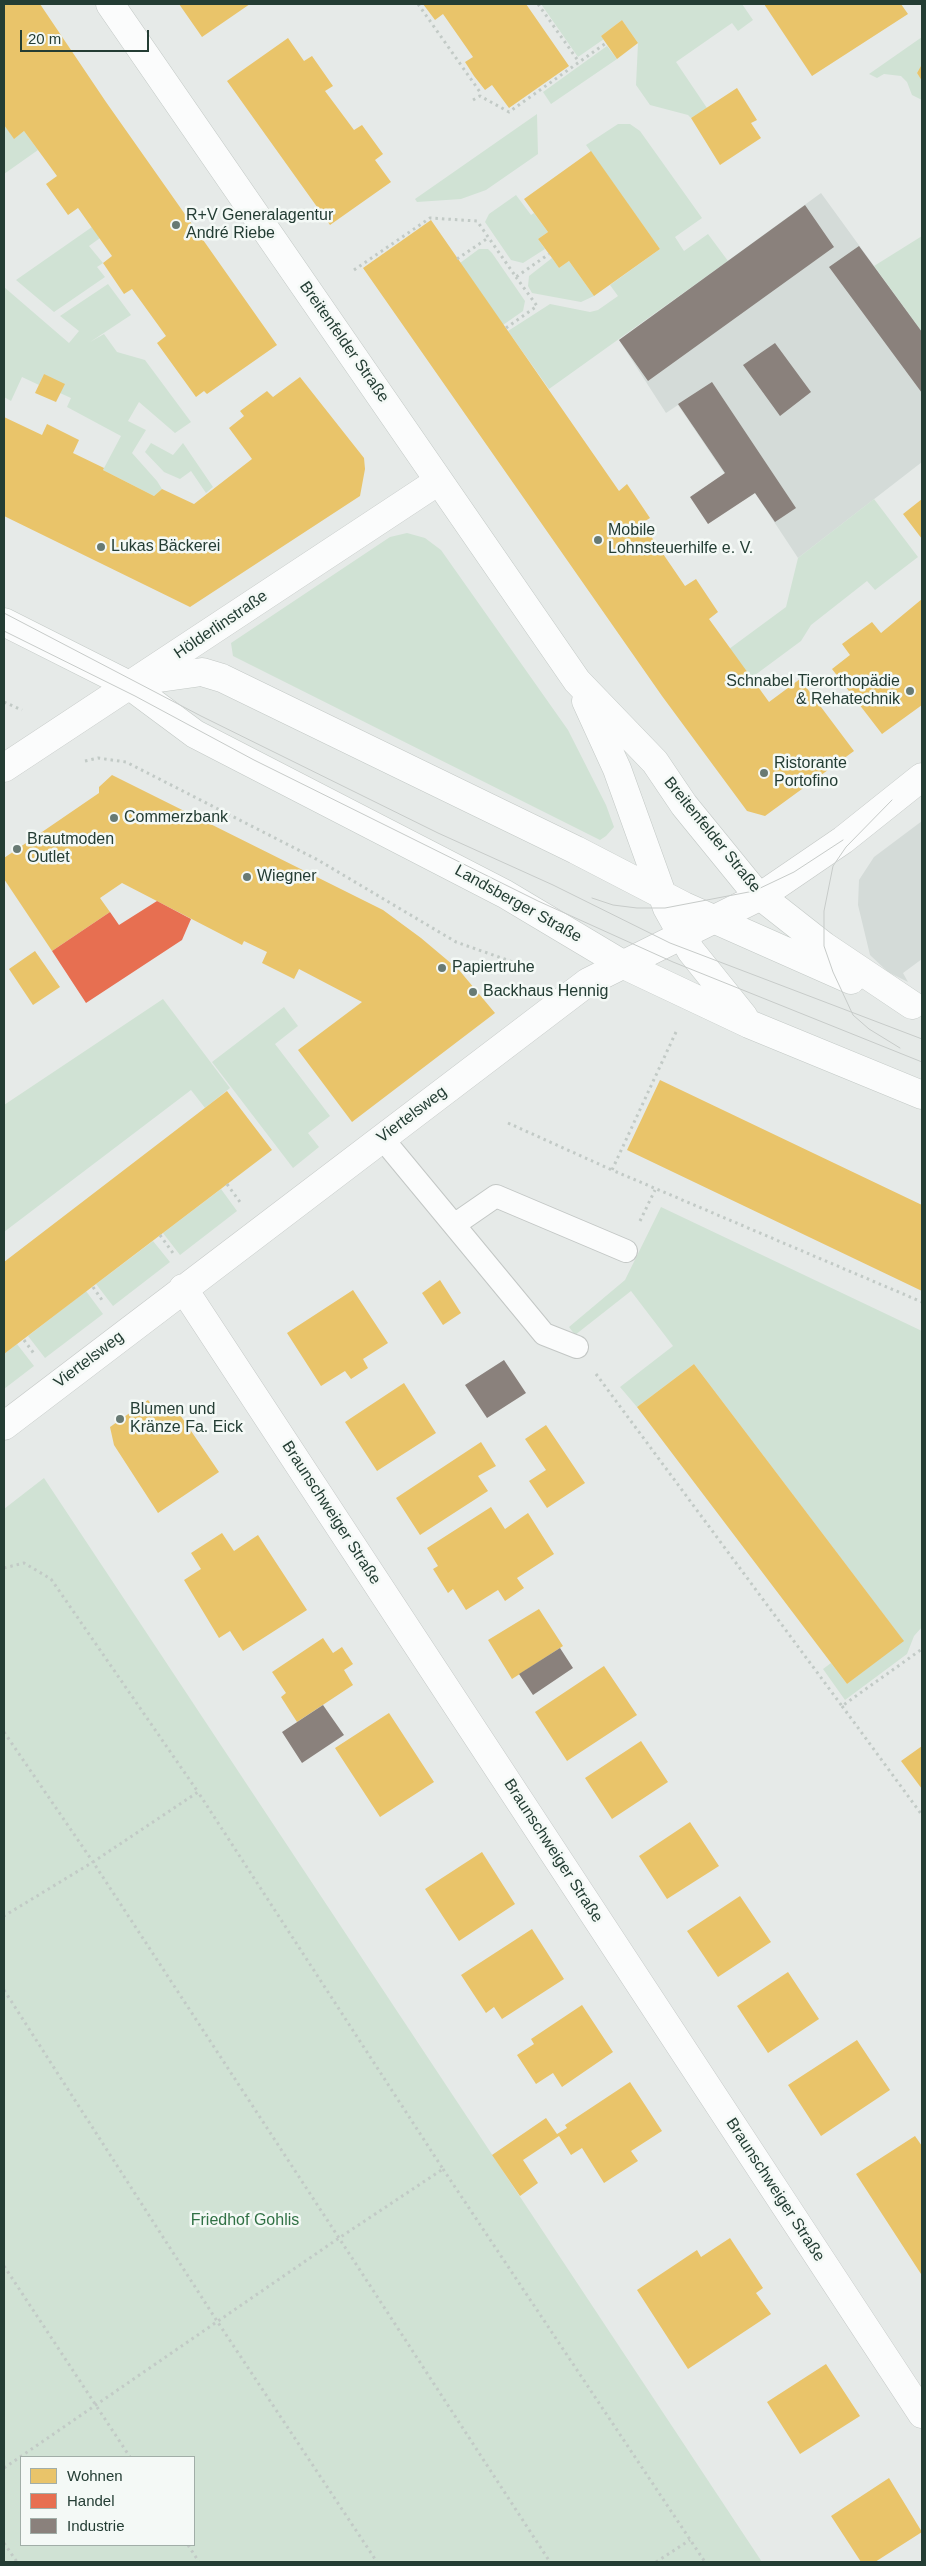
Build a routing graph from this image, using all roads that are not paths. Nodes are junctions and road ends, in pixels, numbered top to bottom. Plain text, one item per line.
1 (110, 4) edge
2 (437, 482) junction
3 (4, 622) edge
4 (577, 681) junction
5 (129, 685) junction
6 (4, 768) edge
7 (922, 777) edge
8 (661, 894) junction
9 (761, 896) junction
10 (715, 919) junction
11 (682, 937) junction
12 (624, 965) junction
13 (917, 1007) edge
14 (750, 1024) junction
15 (922, 1095) edge
16 (382, 1138) junction
17 (454, 1225) junction
18 (626, 1251) dead end
19 (183, 1288) junction
20 (577, 1347) road end
21 (4, 1426) edge
22 (922, 2414) edge

1 - 2 main road, Breitenfelder Straße
2 - 4 main road, Breitenfelder Straße
2 - 5 main road, Hölderlinstraße
3 - 5 main road, Landsberger Straße
4 - 8 main road, Breitenfelder Straße
4 - 9 main road, Breitenfelder Straße
5 - 6 main road, Hölderlinstraße
5 - 8 main road
5 - 12 main road, Landsberger Straße
7 - 9 main road, Viertelsweg
8 - 10 main road
8 - 11 main road, Breitenfelder Straße
9 - 10 main road, Viertelsweg
9 - 13 main road, Breitenfelder Straße
10 - 11 main road, Viertelsweg
10 - 13 main road
11 - 12 main road, Viertelsweg
11 - 14 main road, Breitenfelder Straße
12 - 14 main road, Landsberger Straße
12 - 16 main road, Viertelsweg
14 - 15 main road, Landsberger Straße
16 - 17 lane
16 - 19 main road, Viertelsweg
17 - 18 lane
17 - 20 lane
19 - 21 main road, Viertelsweg
19 - 22 main road, Braunschweiger Straße

